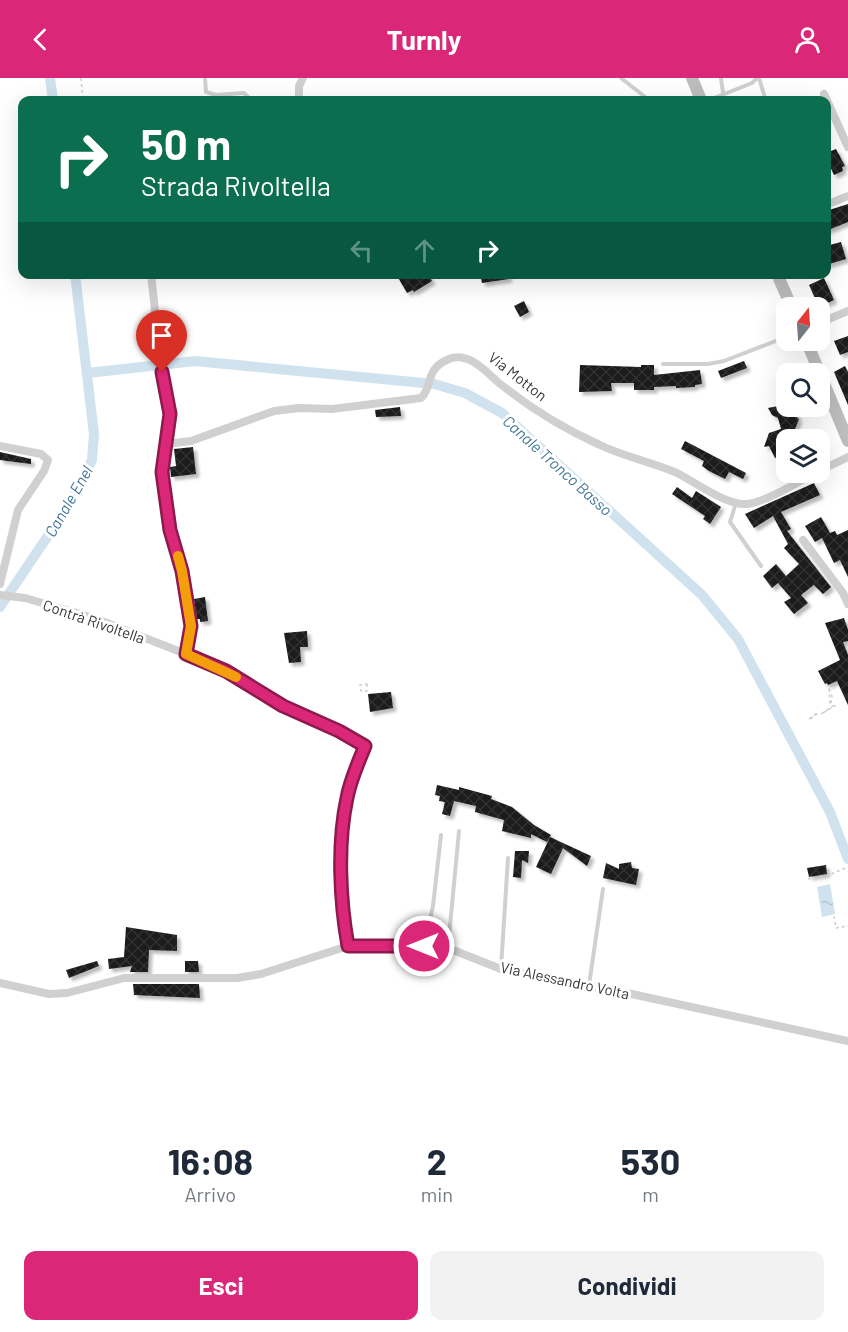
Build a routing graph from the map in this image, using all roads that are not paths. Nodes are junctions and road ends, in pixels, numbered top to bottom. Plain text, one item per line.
1 (206, 78) edge
2 (303, 78) edge
3 (621, 78) edge
4 (692, 78) edge
5 (721, 78) edge
6 (758, 78) edge
7 (722, 95) joint
8 (247, 96) edge
9 (299, 96) edge
10 (644, 96) edge
11 (699, 96) edge
12 (764, 96) edge
13 (831, 108) edge
14 (848, 147) edge
15 (848, 195) edge
16 (831, 203) edge
17 (151, 279) edge
18 (779, 279) edge
19 (787, 297) edge
20 (848, 310) edge
21 (830, 318) edge
22 (776, 340) edge
23 (811, 351) edge
24 (663, 364) dead end
25 (848, 441) edge
26 (166, 444) junction
27 (0, 446) edge
28 (848, 457) edge
29 (830, 466) edge
30 (795, 483) edge
31 (736, 503) junction
32 (803, 540) dead end
33 (761, 566) dead end
34 (0, 584) edge
35 (846, 592) edge
36 (0, 595) edge
37 (848, 604) edge
38 (186, 654) junction
39 (459, 831) dead end
40 (441, 835) dead end
41 (508, 858) dead end
42 (603, 889) dead end
43 (348, 946) junction
44 (424, 946) junction
45 (448, 948) junction
46 (501, 969) junction
47 (0, 983) edge
48 (589, 986) junction
49 (848, 1041) edge

1 - 8 lane
2 - 9 street
3 - 10 lane
4 - 11 main road
5 - 7 lane
6 - 7 lane
6 - 12 lane
13 - 14 street
15 - 16 street
17 - 26 street
18 - 19 main road
20 - 21 street
22 - 24 lane
23 - 25 main road
26 - 31 street, Via Motton
26 - 38 street
27 - 34 street
28 - 29 street
30 - 31 street
31 - 33 lane
32 - 35 street
35 - 37 street
36 - 38 street, Contrà Rivoltella
38 - 43 street, Contrà Rivoltella
39 - 45 lane
40 - 44 lane
41 - 46 lane
42 - 48 lane
43 - 44 street, Via Alessandro Volta
43 - 47 street, Via Alessandro Volta
44 - 45 street, Via Alessandro Volta
45 - 46 street, Via Alessandro Volta
46 - 48 street, Via Alessandro Volta
48 - 49 street, Via Alessandro Volta

